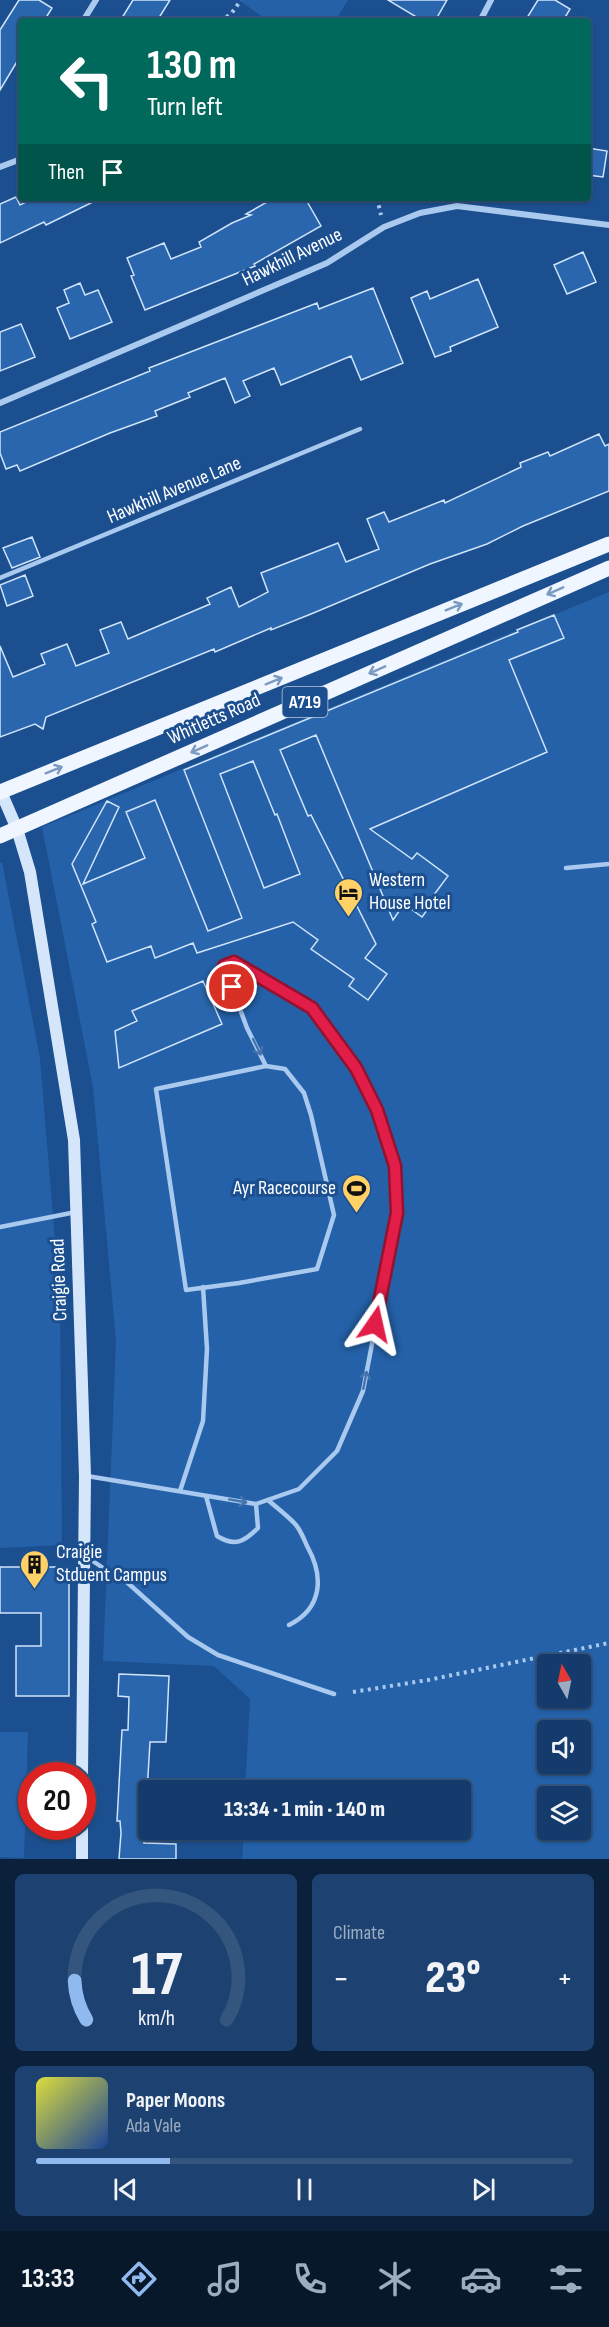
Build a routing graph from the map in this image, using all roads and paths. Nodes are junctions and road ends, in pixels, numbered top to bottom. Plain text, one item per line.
1 (96, 0) edge
2 (241, 0) edge
3 (491, 0) edge
4 (85, 18) edge
5 (225, 18) edge
6 (482, 18) edge
7 (18, 160) edge
8 (0, 167) edge
9 (609, 225) edge
10 (0, 403) edge
11 (360, 429) dead end
12 (609, 544) edge
13 (609, 568) edge
14 (0, 578) edge
15 (0, 792) edge
16 (17, 829) junction
17 (0, 836) edge
18 (609, 864) edge
19 (566, 868) dead end
20 (266, 1066) junction
21 (76, 1212) junction
22 (0, 1227) edge
23 (203, 1287) junction
24 (85, 1476) junction
25 (180, 1491) junction
26 (206, 1496) junction
27 (268, 1500) junction
28 (256, 1504) junction
29 (85, 1555) junction
30 (289, 1625) dead end
31 (609, 1643) edge
32 (353, 1692) dead end
33 (334, 1694) dead end
34 (82, 1762) edge
35 (82, 1840) edge
36 (81, 1859) edge

1 - 4 street
2 - 5 path
3 - 6 street
7 - 8 street
9 - 10 street, Hawkhill Avenue
11 - 14 lane, Hawkhill Avenue Lane
15 -> 12 main road, Whitletts Road / A719
13 -> 16 main road, Whitletts Road / A719
15 - 16 main road, Craigie Road
16 - 17 main road, Whitletts Road / A719
16 - 21 main road, Craigie Road
18 - 19 lane
20 - 23 lane
20 - 23 lane
27 -> 20 lane
21 - 22 lane
21 - 24 main road, Craigie Road
23 - 25 lane
24 - 25 lane
24 - 29 main road, Craigie Road
25 - 26 lane
26 -> 28 lane
26 - 28 lane
27 - 28 lane
27 - 30 lane
29 - 33 lane
29 - 34 main road, Craigie Road
31 - 32 path
35 - 36 main road

